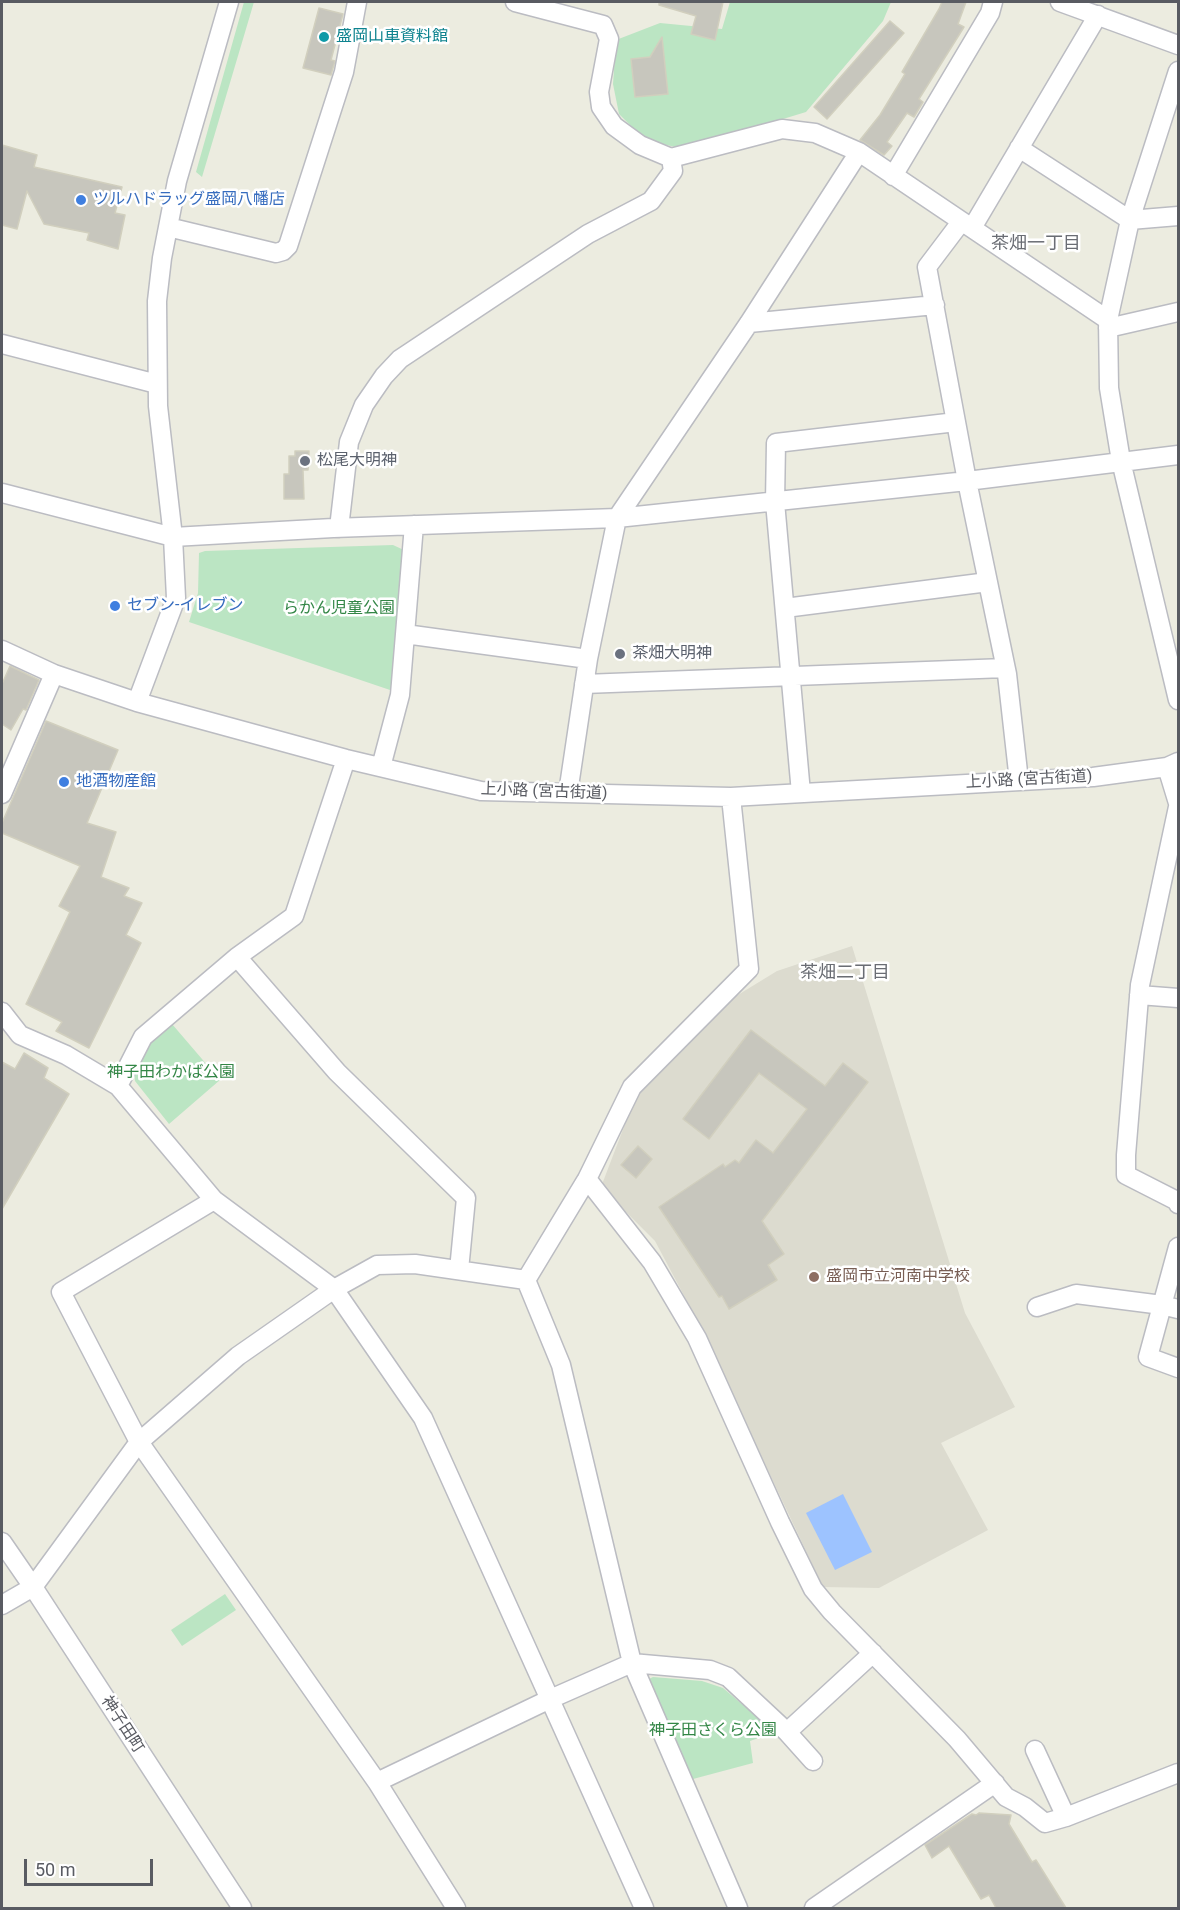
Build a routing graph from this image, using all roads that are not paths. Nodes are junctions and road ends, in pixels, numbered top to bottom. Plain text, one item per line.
1 (229, 2) edge
2 (357, 2) edge
3 (515, 2) edge
4 (993, 2) edge
5 (1060, 2) edge
6 (1098, 15) junction
7 (1179, 45) edge
8 (1179, 71) edge
9 (1019, 148) junction
10 (859, 152) junction
11 (671, 158) junction
12 (893, 176) junction
13 (1179, 216) edge
14 (1130, 220) junction
15 (966, 225) junction
16 (168, 227) junction
17 (935, 305) junction
18 (1179, 312) edge
19 (749, 323) junction
20 (1108, 324) junction
21 (2, 344) edge
22 (157, 384) junction
23 (956, 422) junction
24 (1179, 455) edge
25 (1121, 462) junction
26 (967, 481) junction
27 (2, 493) edge
28 (775, 502) junction
29 (618, 518) junction
30 (414, 525) junction
31 (339, 528) junction
32 (173, 537) junction
33 (988, 582) junction
34 (786, 608) junction
35 (405, 634) junction
36 (2, 650) edge
37 (588, 659) junction
38 (1005, 668) junction
39 (54, 674) junction
40 (791, 676) junction
41 (584, 684) junction
42 (1178, 696) edge
43 (138, 702) junction
44 (346, 759) junction
45 (1173, 764) edge
46 (381, 767) junction
47 (1019, 781) junction
48 (568, 793) junction
49 (801, 793) junction
50 (2, 794) edge
51 (731, 797) junction
52 (1179, 805) edge
53 (237, 957) junction
54 (1139, 995) junction
55 (1179, 998) edge
56 (2, 1012) edge
57 (118, 1086) junction
58 (587, 1179) junction
59 (214, 1200) junction
60 (1179, 1204) edge
61 (1179, 1247) edge
62 (459, 1270) junction
63 (526, 1280) junction
64 (334, 1289) junction
65 (1037, 1307) dead end
66 (1170, 1307) edge
67 (1179, 1368) edge
68 (139, 1442) junction
69 (2, 1542) edge
70 (33, 1587) junction
71 (2, 1605) edge
72 (873, 1653) junction
73 (632, 1663) junction
74 (548, 1700) junction
75 (788, 1732) junction
76 (1035, 1750) dead end
77 (813, 1761) dead end
78 (1179, 1773) edge
79 (377, 1782) junction
80 (995, 1784) junction
81 (1066, 1817) junction
82 (242, 1908) edge
83 (456, 1908) edge
84 (644, 1908) edge
85 (738, 1908) edge
86 (814, 1908) edge

1 - 16 street
2 - 16 street
3 - 11 street
4 - 12 street
5 - 6 street
6 - 7 street
6 - 9 street
8 - 14 street
9 - 14 street
9 - 15 street
10 - 11 street
10 - 12 street
10 - 19 street
11 - 31 street
12 - 15 street
13 - 14 street
14 - 20 street
15 - 17 street
15 - 20 street
16 - 22 street
17 - 19 street
17 - 23 street
18 - 20 street
19 - 29 street
20 - 25 street
21 - 22 street
22 - 32 street
23 - 26 street
23 - 28 street
24 - 25 street
25 - 26 street
25 - 42 street
26 - 28 street
26 - 33 street
27 - 32 street
28 - 29 street
28 - 34 street
29 - 30 street
29 - 37 street
30 - 31 street
30 - 35 street
31 - 32 street
32 - 43 street
33 - 34 street
33 - 38 street
34 - 40 street
35 - 37 street
35 - 46 street
36 - 39 street, 上小路 (宮古街道)
37 - 41 street
38 - 40 street
38 - 47 street
39 - 43 street, 上小路 (宮古街道)
39 - 50 street
40 - 41 street
40 - 49 street
41 - 48 street
43 - 44 street, 上小路 (宮古街道)
44 - 46 street, 上小路 (宮古街道)
44 - 53 street
45 - 47 street, 上小路 (宮古街道)
45 - 52 street
46 - 48 street, 上小路 (宮古街道)
47 - 49 street, 上小路 (宮古街道)
48 - 51 street, 上小路 (宮古街道)
49 - 51 street, 上小路 (宮古街道)
51 - 58 street
52 - 54 street
53 - 57 street
53 - 62 street
54 - 55 street
54 - 60 street
56 - 57 street
57 - 59 street
58 - 63 street
58 - 72 street
59 - 64 street
59 - 68 street
61 - 66 street
62 - 63 street
62 - 64 street
63 - 73 street
64 - 68 street
64 - 74 street
65 - 66 street
66 - 67 street
68 - 70 street
68 - 79 street
69 - 70 street, 神子田町
70 - 71 street
70 - 82 street, 神子田町
72 - 75 street
72 - 80 street
73 - 74 street
73 - 75 street
73 - 85 street
74 - 79 street
74 - 84 street
75 - 77 street
76 - 81 street
78 - 81 street
79 - 83 street
80 - 81 street
80 - 86 street

